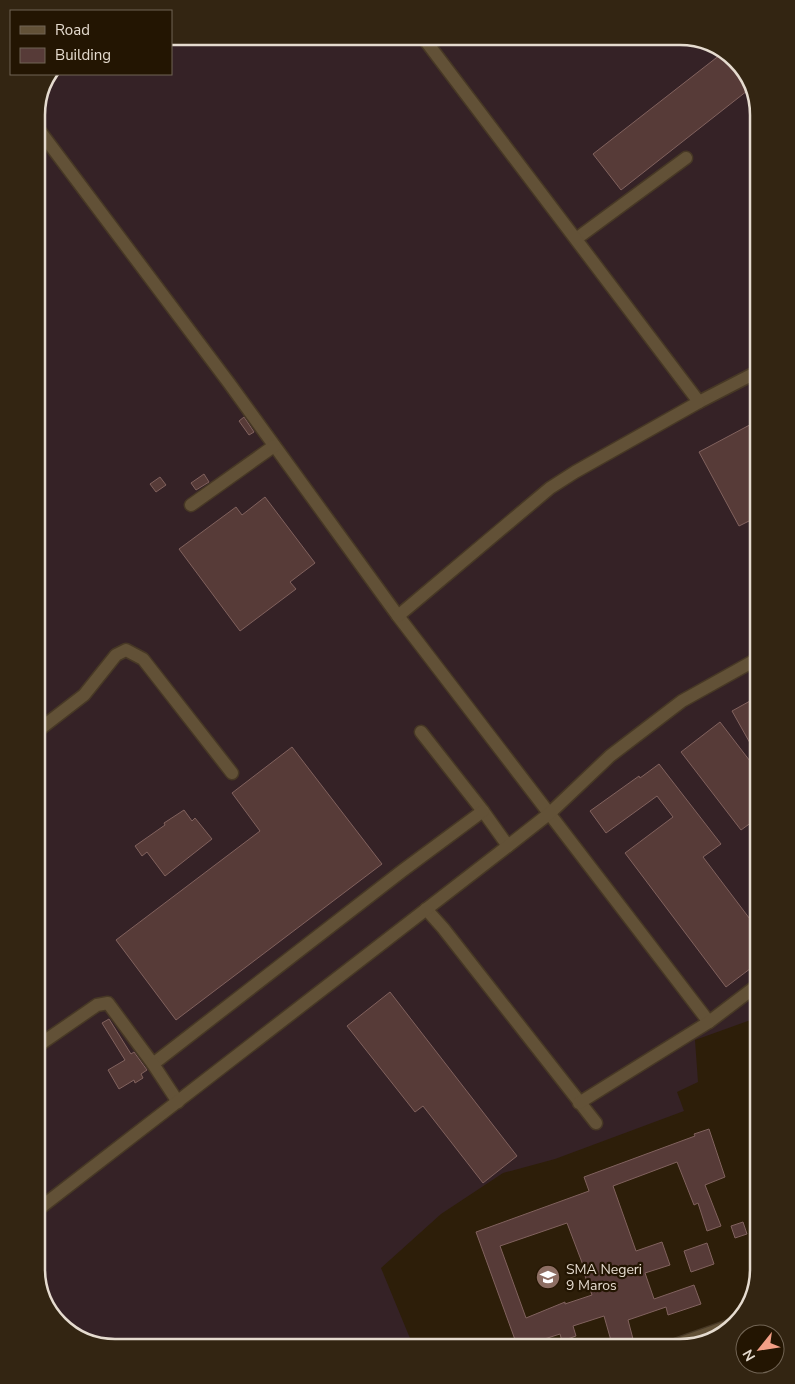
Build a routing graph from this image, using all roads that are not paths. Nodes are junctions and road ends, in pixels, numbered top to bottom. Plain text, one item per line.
1 (429, 45) edge
2 (45, 138) edge
3 (686, 158) dead end
4 (576, 239) junction
5 (750, 376) edge
6 (699, 402) junction
7 (274, 446) junction
8 (191, 505) dead end
9 (398, 616) junction
10 (750, 663) edge
11 (45, 725) edge
12 (420, 732) dead end
13 (232, 773) dead end
14 (483, 811) junction
15 (550, 812) junction
16 (508, 846) junction
17 (426, 909) junction
18 (750, 991) edge
19 (709, 1022) junction
20 (45, 1041) edge
21 (153, 1064) junction
22 (178, 1102) junction
23 (579, 1103) junction
24 (596, 1123) dead end
25 (45, 1204) edge

1 - 4 street
2 - 7 street
3 - 4 street
4 - 6 street
5 - 6 street
6 - 9 street
7 - 8 street
7 - 9 street
9 - 15 street
10 - 15 street
11 - 13 street
12 - 14 street
14 - 16 street
14 - 21 street
15 - 16 street
15 - 19 street
16 - 17 street
17 - 22 street
17 - 23 street
18 - 19 street
19 - 23 street
20 - 21 street
21 - 22 street
22 - 25 street
23 - 24 street

